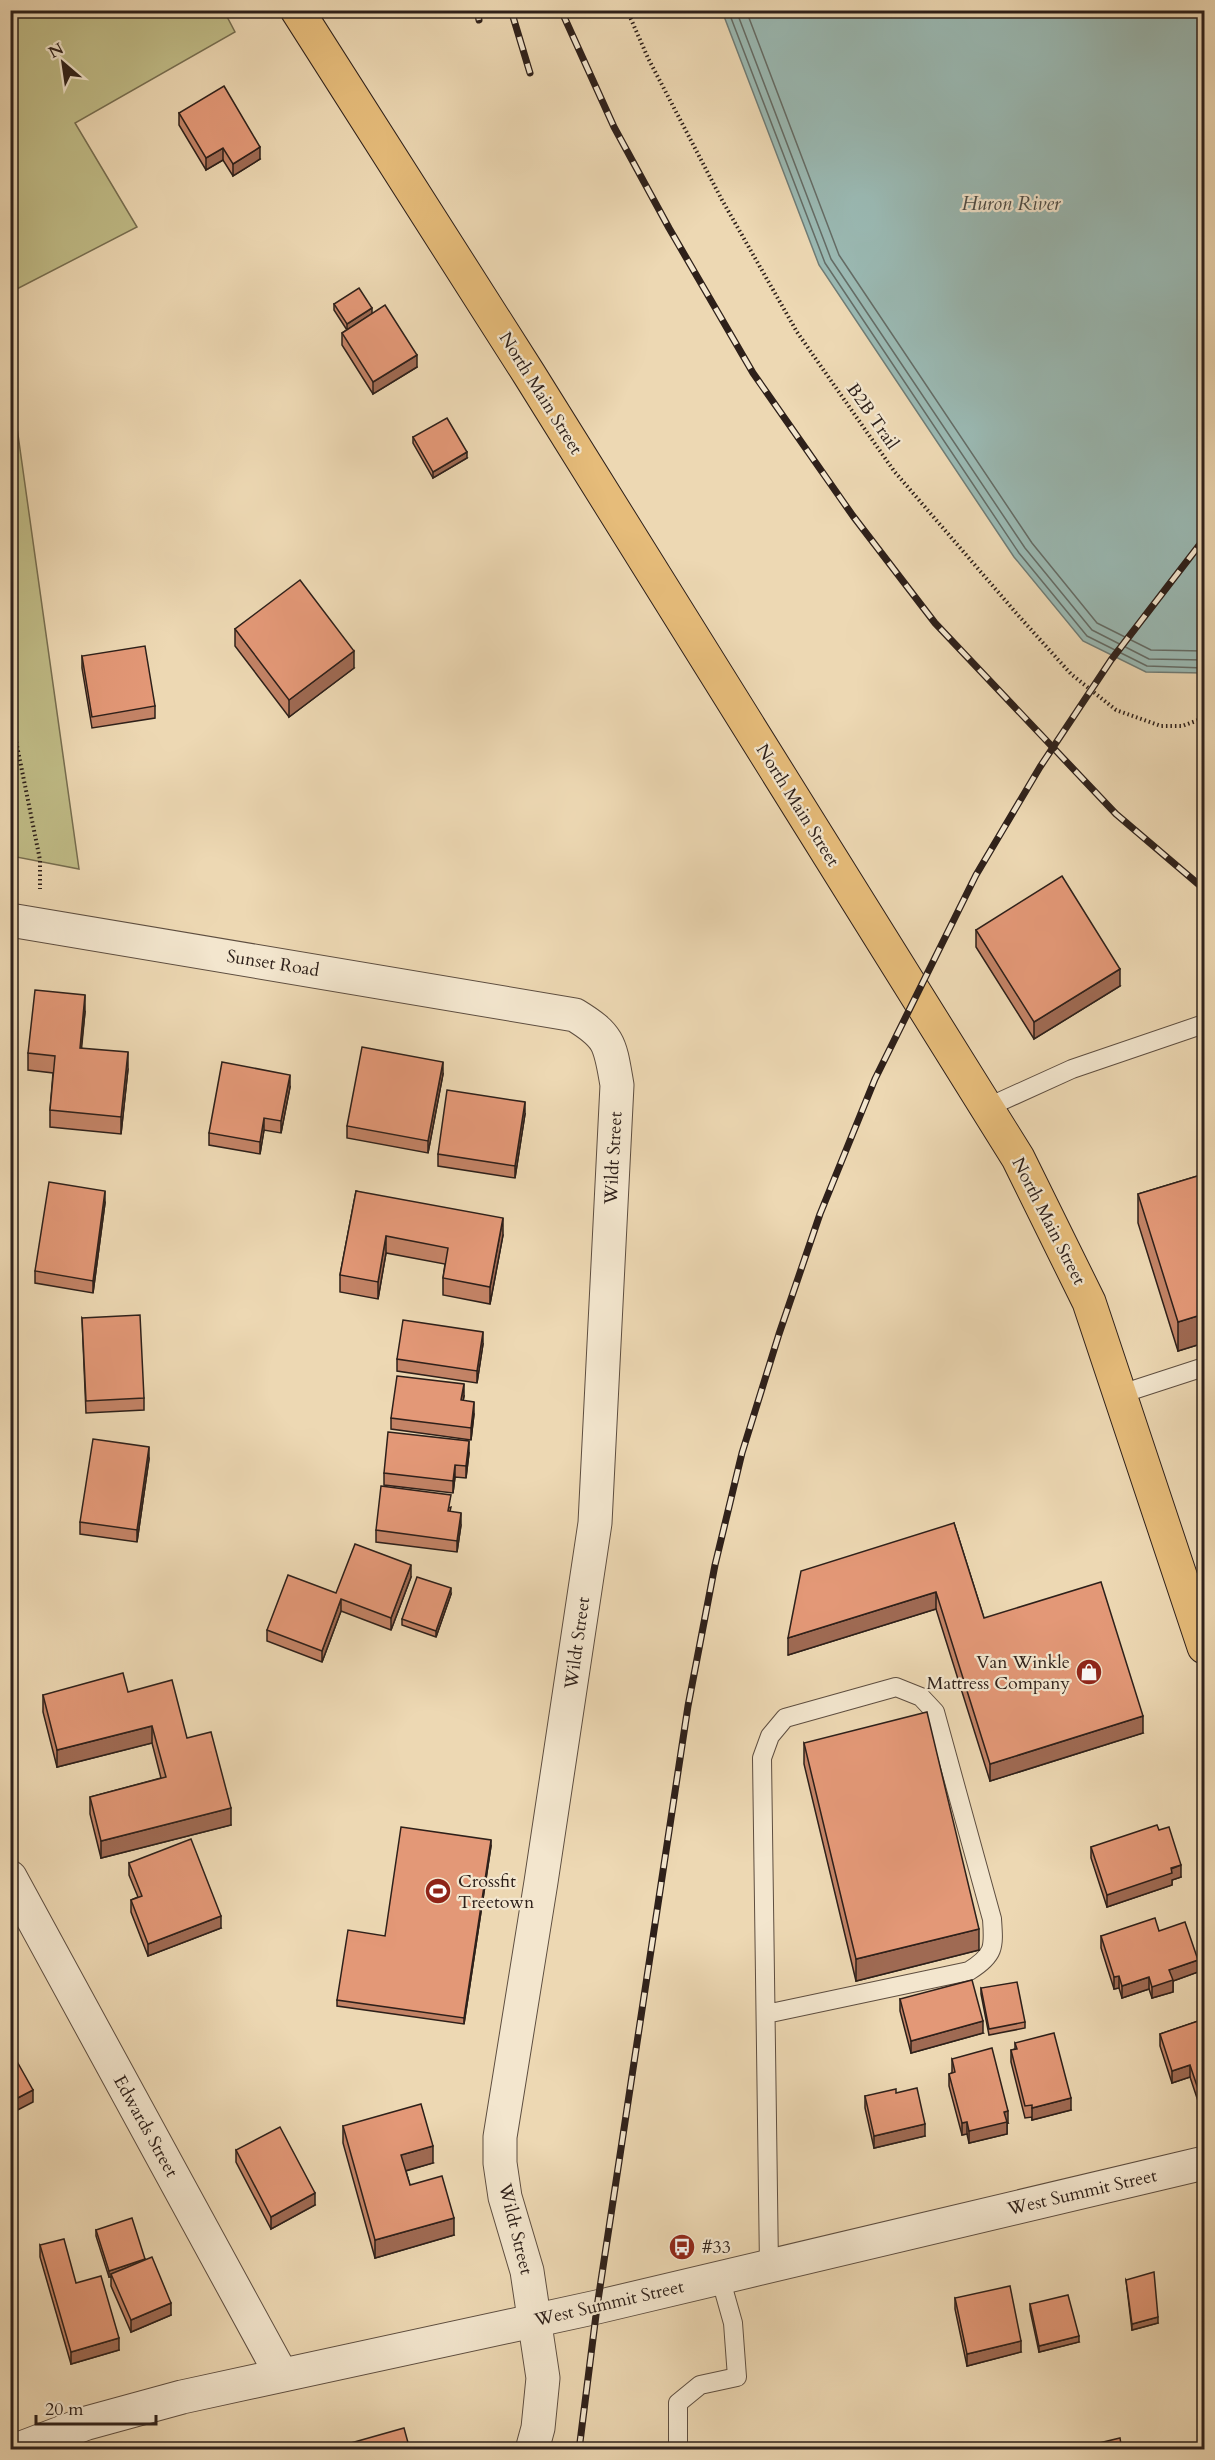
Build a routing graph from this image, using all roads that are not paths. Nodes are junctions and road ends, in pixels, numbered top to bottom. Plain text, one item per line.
1 (297, 10) edge
2 (25, 923) edge
3 (536, 1007) joint
4 (1204, 1024) edge
5 (986, 1108) junction
6 (1204, 1367) edge
7 (1121, 1394) junction
8 (1204, 1647) edge
9 (10, 1877) edge
10 (766, 2014) junction
11 (1204, 2163) edge
12 (768, 2266) junction
13 (720, 2277) junction
14 (536, 2319) junction
15 (281, 2374) junction
16 (16, 2450) edge
17 (532, 2450) edge
18 (678, 2450) edge

1 - 5 main road, North Main Street
2 - 3 street, Sunset Road
3 - 14 street, Wildt Street
4 - 5 lane
5 - 7 main road, North Main Street
6 - 7 lane
7 - 8 main road, North Main Street
9 - 15 street, Edwards Street
10 - 10 lane
10 - 12 lane
11 - 12 street, West Summit Street
12 - 13 street, West Summit Street
13 - 14 street, West Summit Street
13 - 18 lane
14 - 15 street, West Summit Street
14 - 17 street, Wildt Street
15 - 16 street, West Summit Street

